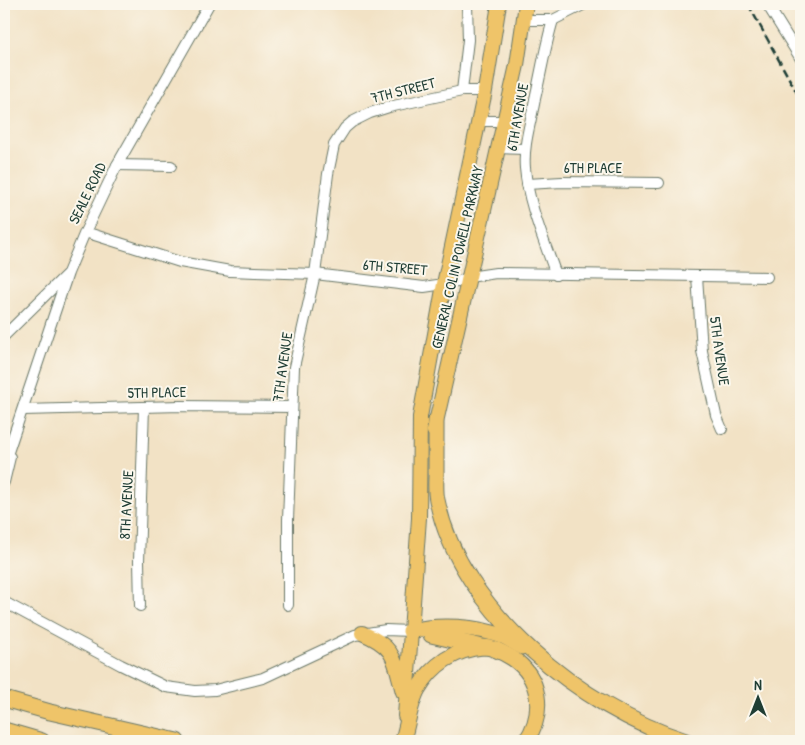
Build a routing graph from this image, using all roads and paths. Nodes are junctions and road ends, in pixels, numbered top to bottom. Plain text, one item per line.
1 (209, 4) edge
2 (467, 4) edge
3 (499, 4) edge
4 (526, 4) edge
5 (585, 4) edge
6 (767, 4) edge
7 (524, 20) junction
8 (553, 20) junction
9 (801, 59) edge
10 (462, 91) junction
11 (485, 91) junction
12 (479, 121) junction
13 (505, 121) junction
14 (338, 138) joint
15 (498, 148) junction
16 (525, 149) junction
17 (117, 165) junction
18 (171, 166) dead end
19 (658, 183) dead end
20 (527, 184) junction
21 (85, 232) junction
22 (68, 273) junction
23 (316, 274) junction
24 (556, 275) junction
25 (697, 276) junction
26 (469, 277) junction
27 (767, 277) dead end
28 (444, 284) junction
29 (4, 336) edge
30 (144, 406) junction
31 (291, 407) junction
32 (23, 410) junction
33 (436, 420) junction
34 (722, 429) dead end
35 (4, 464) edge
36 (4, 482) edge
37 (419, 518) junction
38 (4, 602) edge
39 (288, 605) dead end
40 (140, 606) dead end
41 (410, 631) junction
42 (362, 633) junction
43 (485, 647) junction
44 (544, 661) junction
45 (4, 699) edge
46 (406, 704) junction
47 (4, 730) edge
48 (403, 739) edge
49 (42, 741) edge
50 (177, 741) edge
51 (526, 741) edge
52 (686, 741) edge

1 - 17 street, SEALE ROAD
2 - 10 street
3 - 11 main road, GENERAL COLIN POWELL PARKWAY
4 - 7 main road, GENERAL COLIN POWELL PARKWAY
5 - 8 street
6 - 9 street
7 - 8 street
7 - 13 main road, GENERAL COLIN POWELL PARKWAY
8 - 16 street, 6TH AVENUE
10 - 11 street, 7TH STREET
10 - 14 street, 7TH STREET
11 - 12 main road, GENERAL COLIN POWELL PARKWAY
12 - 13 street
12 - 28 main road, GENERAL COLIN POWELL PARKWAY
13 - 15 main road, GENERAL COLIN POWELL PARKWAY
14 - 23 street, 7TH AVENUE
15 - 16 street
15 - 26 main road, GENERAL COLIN POWELL PARKWAY
16 - 20 street, 6TH AVENUE
17 - 18 street
17 - 21 street, SEALE ROAD
19 - 20 street, 6TH PLACE
20 - 24 street, 6TH AVENUE
21 - 22 street, SEALE ROAD
21 - 23 street, 6TH STREET
22 - 29 street
22 - 32 street, SEALE ROAD
23 - 28 street, 6TH STREET
23 - 31 street, 7TH AVENUE
24 - 25 street, 6TH STREET
24 - 26 street, 6TH STREET
25 - 27 street, 6TH STREET
25 - 34 street, 5TH AVENUE
26 - 28 street, 6TH STREET
26 - 33 main road, GENERAL COLIN POWELL PARKWAY
28 - 37 main road, GENERAL COLIN POWELL PARKWAY
30 - 31 street, 5TH PLACE
30 - 32 street, 5TH PLACE
30 - 40 street, 8TH AVENUE
31 - 39 street, 7TH AVENUE
32 - 35 street, SEALE ROAD
32 - 36 street, SEALE ROAD
33 - 37 main road, GENERAL COLIN POWELL PARKWAY
33 - 44 highway
37 - 41 main road, GENERAL COLIN POWELL PARKWAY
38 - 42 street
41 - 42 street
41 - 43 highway
41 - 44 highway
41 - 46 main road, GENERAL COLIN POWELL PARKWAY
42 - 46 main road
43 - 48 highway
43 - 51 highway
44 - 52 highway
45 - 50 highway
46 - 48 main road, GENERAL COLIN POWELL PARKWAY
47 - 49 highway

